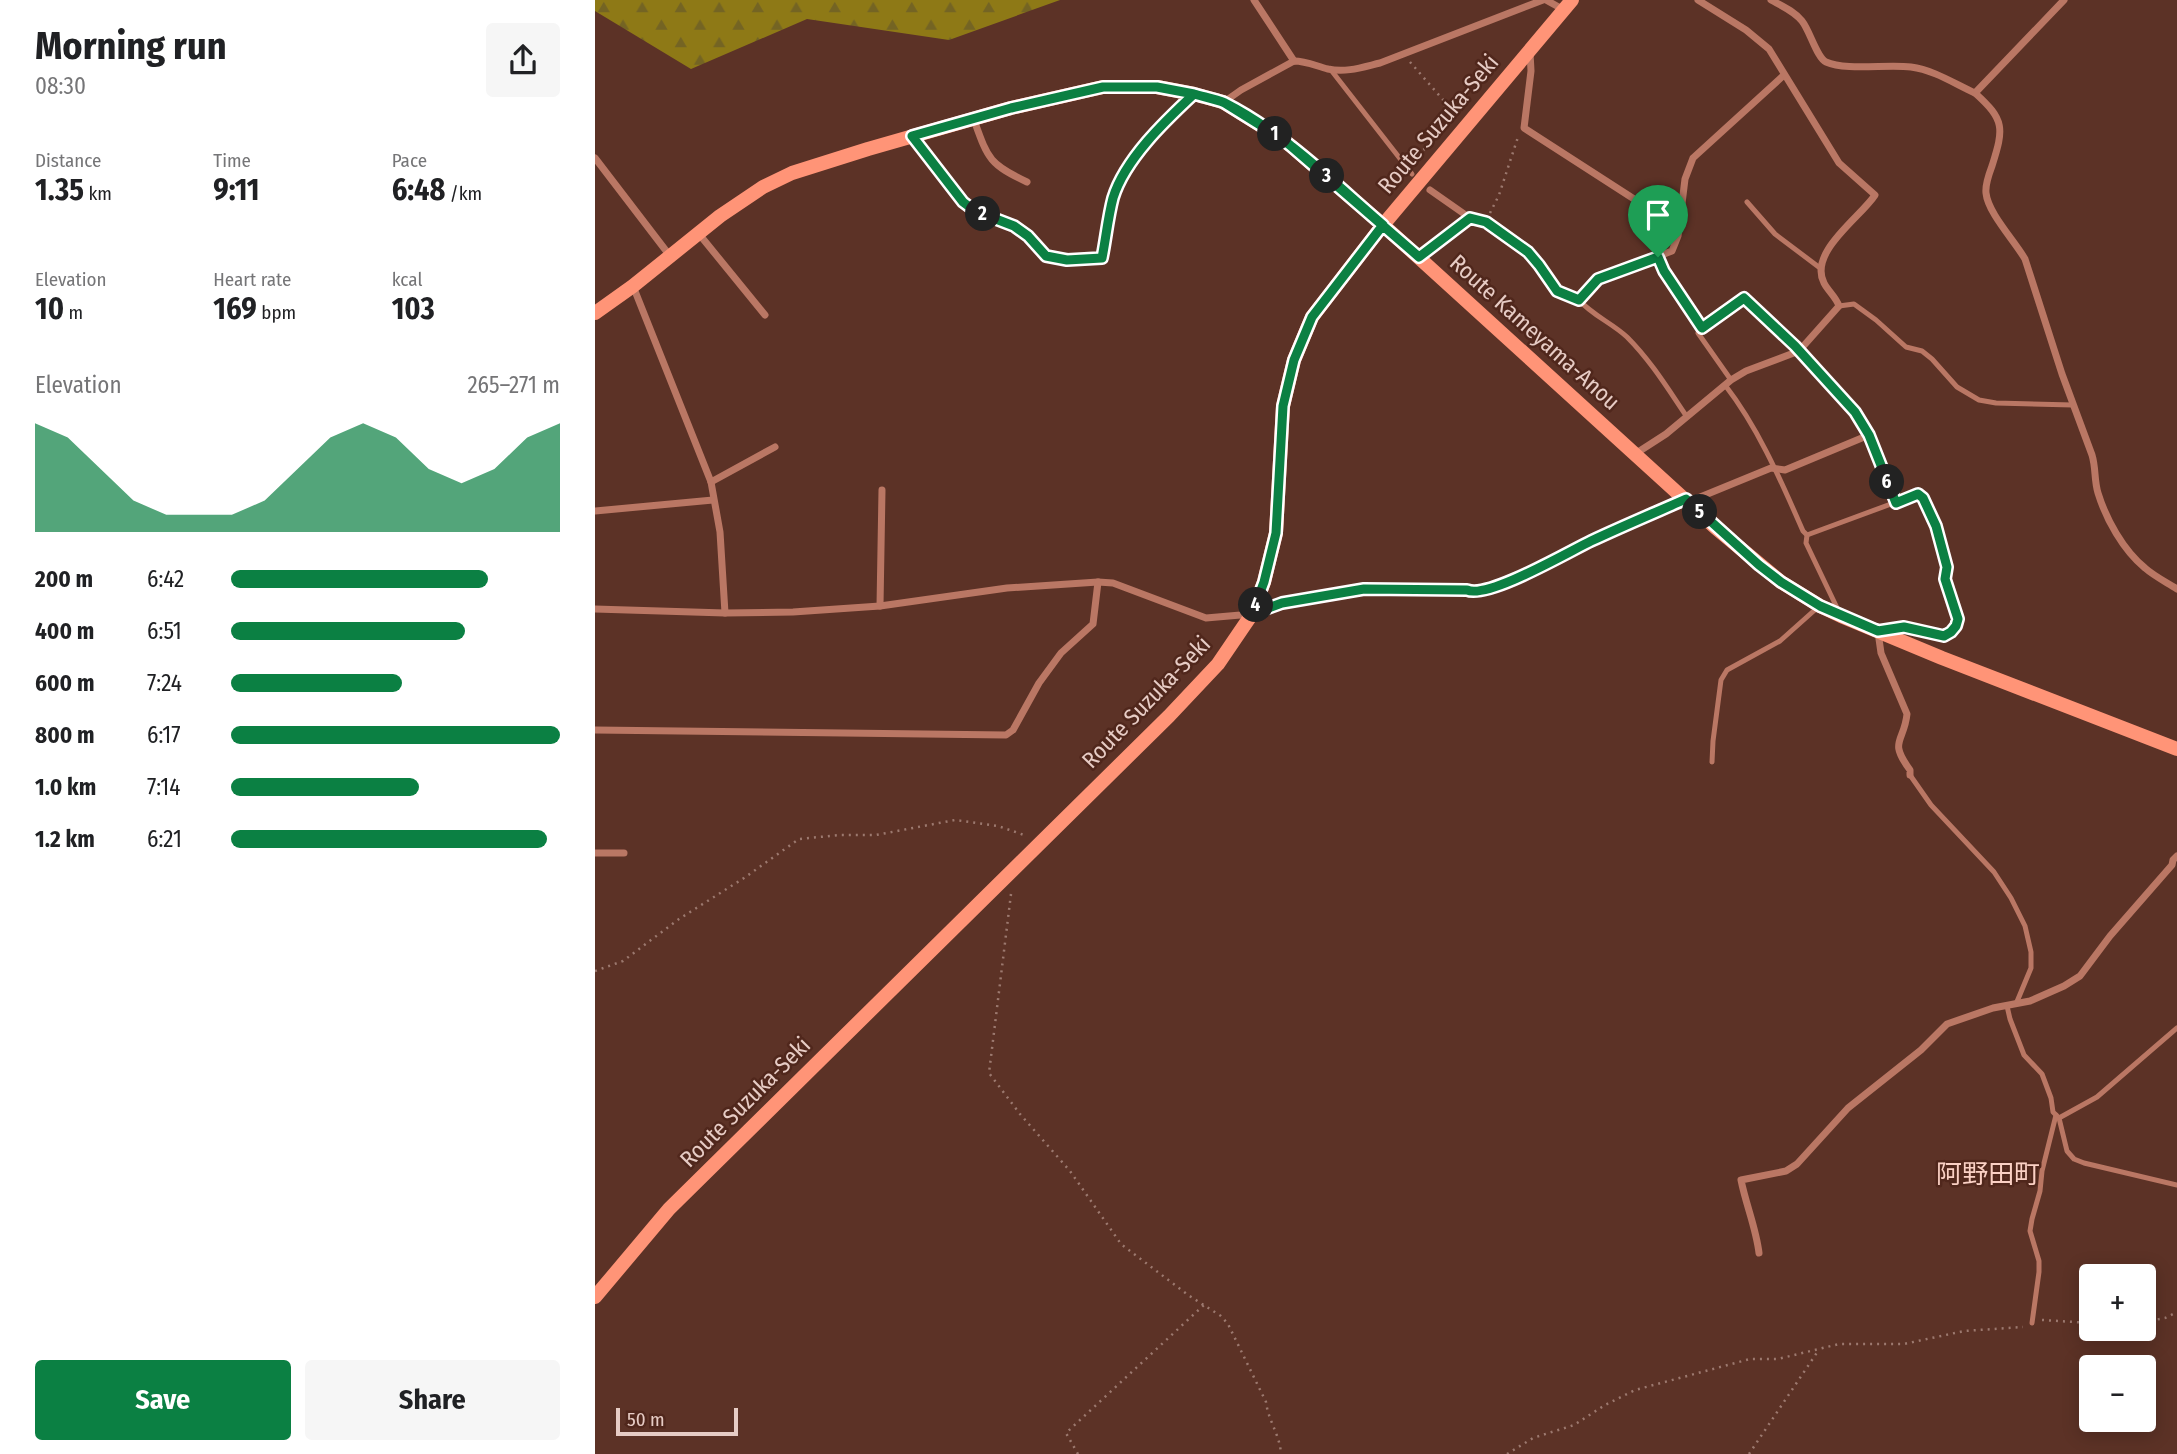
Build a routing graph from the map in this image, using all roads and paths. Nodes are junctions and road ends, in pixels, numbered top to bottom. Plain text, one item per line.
1 (1254, 0) edge
2 (1544, 0) edge
3 (1698, 0) edge
4 (1771, 0) edge
5 (2064, 0) edge
6 (1568, 5) edge
7 (1530, 50) junction
8 (1404, 54) junction
9 (1294, 61) junction
10 (1331, 69) junction
11 (1784, 75) junction
12 (1975, 93) junction
13 (1194, 94) junction
14 (1223, 102) junction
15 (974, 120) junction
16 (1524, 128) junction
17 (912, 136) junction
18 (1439, 136) dead end
19 (1433, 144) dead end
20 (595, 158) edge
21 (1404, 164) junction
22 (1412, 174) dead end
23 (1027, 182) dead end
24 (1430, 190) dead end
25 (1747, 202) dead end
26 (1470, 218) junction
27 (1486, 222) junction
28 (1383, 225) junction
29 (1679, 228) junction
30 (698, 233) junction
31 (670, 256) junction
32 (1419, 257) junction
33 (1658, 257) junction
34 (1820, 268) junction
35 (633, 286) junction
36 (1579, 300) junction
37 (1839, 306) junction
38 (595, 313) edge
39 (765, 315) dead end
40 (1702, 328) junction
41 (1799, 351) junction
42 (1728, 382) junction
43 (2073, 405) junction
44 (1687, 417) junction
45 (1869, 435) junction
46 (775, 447) dead end
47 (1635, 454) junction
48 (1775, 468) junction
49 (711, 482) junction
50 (882, 490) dead end
51 (713, 500) junction
52 (1687, 500) junction
53 (1896, 503) junction
54 (595, 511) edge
55 (1807, 536) junction
56 (1098, 582) junction
57 (2177, 589) edge
58 (880, 606) junction
59 (1820, 606) junction
60 (595, 609) edge
61 (725, 613) junction
62 (1252, 614) junction
63 (1841, 616) junction
64 (1878, 631) junction
65 (595, 730) edge
66 (2177, 749) edge
67 (1713, 762) dead end
68 (1910, 775) joint
69 (1040, 843) junction
70 (595, 853) edge
71 (624, 853) dead end
72 (2177, 856) edge
73 (1006, 877) junction
74 (595, 971) edge
75 (2015, 1004) junction
76 (2007, 1006) junction
77 (2177, 1027) edge
78 (2057, 1116) junction
79 (2177, 1185) edge
80 (1759, 1253) dead end
81 (595, 1297) edge
82 (1205, 1304) junction
83 (2177, 1312) edge
84 (2156, 1320) edge
85 (2079, 1322) edge
86 (2032, 1323) junction
87 (1818, 1351) junction
88 (1078, 1454) edge
89 (1282, 1454) edge
90 (1507, 1454) edge
91 (1749, 1454) edge

1 - 9 street
2 - 6 street
2 - 8 street
3 - 11 street
4 - 12 street
5 - 12 street
6 - 7 main road, Route Suzuka-Seki
7 - 16 street
7 - 28 main road, Route Suzuka-Seki
8 - 10 street
8 - 18 path
9 - 10 street
9 - 14 street
10 - 21 lane
11 - 29 street
11 - 34 street
12 - 43 street
13 - 14 main road, Route Kameyama-Anou
13 - 15 main road, Route Kameyama-Anou
13 - 17 street
14 - 28 main road, Route Kameyama-Anou
15 - 17 main road, Route Kameyama-Anou
15 - 23 street
16 - 27 path
16 - 29 street
17 - 30 main road, Route Kameyama-Anou
19 - 21 path
20 - 31 street
21 - 22 lane
24 - 26 street
25 - 34 lane
26 - 27 street
26 - 32 street
27 - 36 street
28 - 32 main road, Route Kameyama-Anou
28 - 62 main road, Route Suzuka-Seki
29 - 33 street
30 - 31 main road, Route Kameyama-Anou
30 - 39 street
31 - 35 main road, Route Kameyama-Anou
32 - 47 main road, Route Kameyama-Anou
33 - 36 street
33 - 40 street
34 - 37 street
35 - 38 main road, Route Kameyama-Anou
35 - 49 street
36 - 44 lane
37 - 41 street
37 - 43 lane
40 - 41 lane
40 - 42 lane
41 - 42 street
41 - 45 lane
42 - 44 street
42 - 48 lane
43 - 57 street
44 - 47 street
45 - 48 street
45 - 53 lane
46 - 49 street
47 - 52 main road, Route Kameyama-Anou
48 - 52 street
48 - 55 lane
49 - 51 street
50 - 58 street
51 - 54 street
51 - 61 street
52 - 59 main road, Route Kameyama-Anou
52 - 62 street
53 - 55 lane
53 - 64 lane
55 - 63 lane
56 - 58 street
56 - 62 street
56 - 65 street
58 - 61 street
59 - 63 main road, Route Kameyama-Anou
59 - 67 lane
60 - 61 street
62 - 69 main road, Route Suzuka-Seki
63 - 64 main road, Route Kameyama-Anou
64 - 66 main road, Route Kameyama-Anou
64 - 68 street
68 - 75 lane
69 - 73 main road, Route Suzuka-Seki
69 - 74 path
70 - 71 street
72 - 75 street
73 - 81 main road, Route Suzuka-Seki
73 - 82 path
75 - 76 street
76 - 78 lane
76 - 80 street
77 - 78 lane
78 - 79 lane
78 - 86 lane
82 - 88 path
82 - 89 path
83 - 84 path
85 - 86 path
86 - 87 path
87 - 90 path
87 - 91 path

